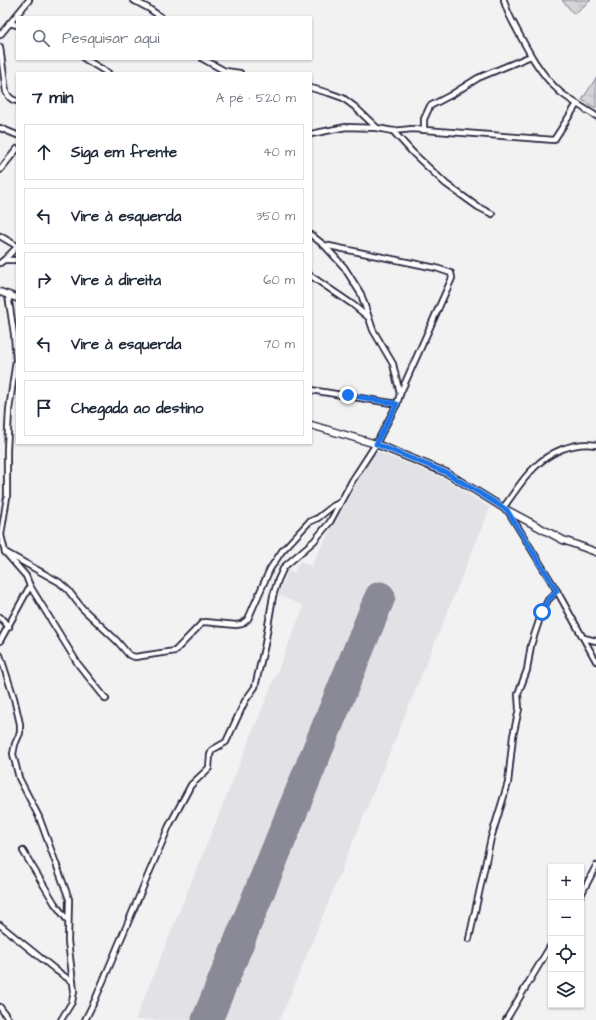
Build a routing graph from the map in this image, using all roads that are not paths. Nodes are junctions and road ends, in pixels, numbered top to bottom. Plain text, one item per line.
1 (29, 0) edge
2 (133, 0) edge
3 (504, 0) edge
4 (160, 16) edge
5 (9, 24) junction
6 (16, 25) edge
7 (0, 35) edge
8 (0, 47) edge
9 (531, 56) junction
10 (87, 60) edge
11 (205, 60) edge
12 (225, 71) junction
13 (106, 72) edge
14 (221, 72) edge
15 (232, 72) edge
16 (312, 88) edge
17 (16, 101) edge
18 (577, 104) junction
19 (596, 116) edge
20 (0, 128) edge
21 (377, 128) junction
22 (424, 130) junction
23 (393, 131) junction
24 (312, 134) edge
25 (16, 135) edge
26 (16, 150) edge
27 (0, 170) edge
28 (492, 214) dead end
29 (0, 236) edge
30 (312, 236) edge
31 (16, 245) edge
32 (324, 245) junction
33 (16, 247) edge
34 (16, 260) edge
35 (2, 261) edge
36 (312, 277) edge
37 (0, 292) edge
38 (8, 295) junction
39 (16, 298) edge
40 (369, 318) junction
41 (312, 390) edge
42 (400, 394) junction
43 (397, 404) junction
44 (312, 425) edge
45 (376, 444) junction
46 (596, 445) edge
47 (339, 503) junction
48 (505, 509) junction
49 (5, 552) junction
50 (596, 552) edge
51 (30, 586) junction
52 (557, 591) junction
53 (0, 617) edge
54 (9, 627) junction
55 (584, 638) junction
56 (0, 641) edge
57 (596, 641) edge
58 (0, 655) edge
59 (596, 661) edge
60 (106, 699) dead end
61 (23, 851) dead end
62 (596, 866) edge
63 (584, 889) edge
64 (68, 921) junction
65 (0, 925) edge
66 (469, 940) dead end
67 (548, 950) edge
68 (73, 982) junction
69 (0, 1007) edge
70 (9, 1020) edge
71 (62, 1020) edge
72 (85, 1020) edge
73 (506, 1020) edge

1 - 5 street
2 - 4 street
3 - 9 street
5 - 6 street
5 - 7 street
8 - 17 street
9 - 18 street
9 - 22 street
10 - 13 street
11 - 12 street
12 - 14 street
12 - 15 street
16 - 21 street
18 - 19 street
18 - 22 street
20 - 25 street
21 - 23 street
21 - 24 street
22 - 23 street
23 - 28 street
26 - 27 street
29 - 31 street
30 - 32 street
32 - 40 street
32 - 42 street
33 - 35 street
34 - 35 street
36 - 40 street
37 - 38 street
38 - 39 street
38 - 49 street
40 - 42 street
41 - 43 street
42 - 43 street
43 - 45 street
44 - 45 street
45 - 47 street
45 - 48 street
46 - 48 street
47 - 49 street
47 - 72 street
48 - 50 street
48 - 52 street
49 - 51 street
51 - 54 street
51 - 60 street
52 - 55 street
52 - 66 street
53 - 54 street
54 - 56 street
55 - 57 street
55 - 59 street
58 - 64 street
61 - 64 street
62 - 63 street
64 - 68 street
65 - 68 street
67 - 73 street
68 - 71 street
69 - 70 street

